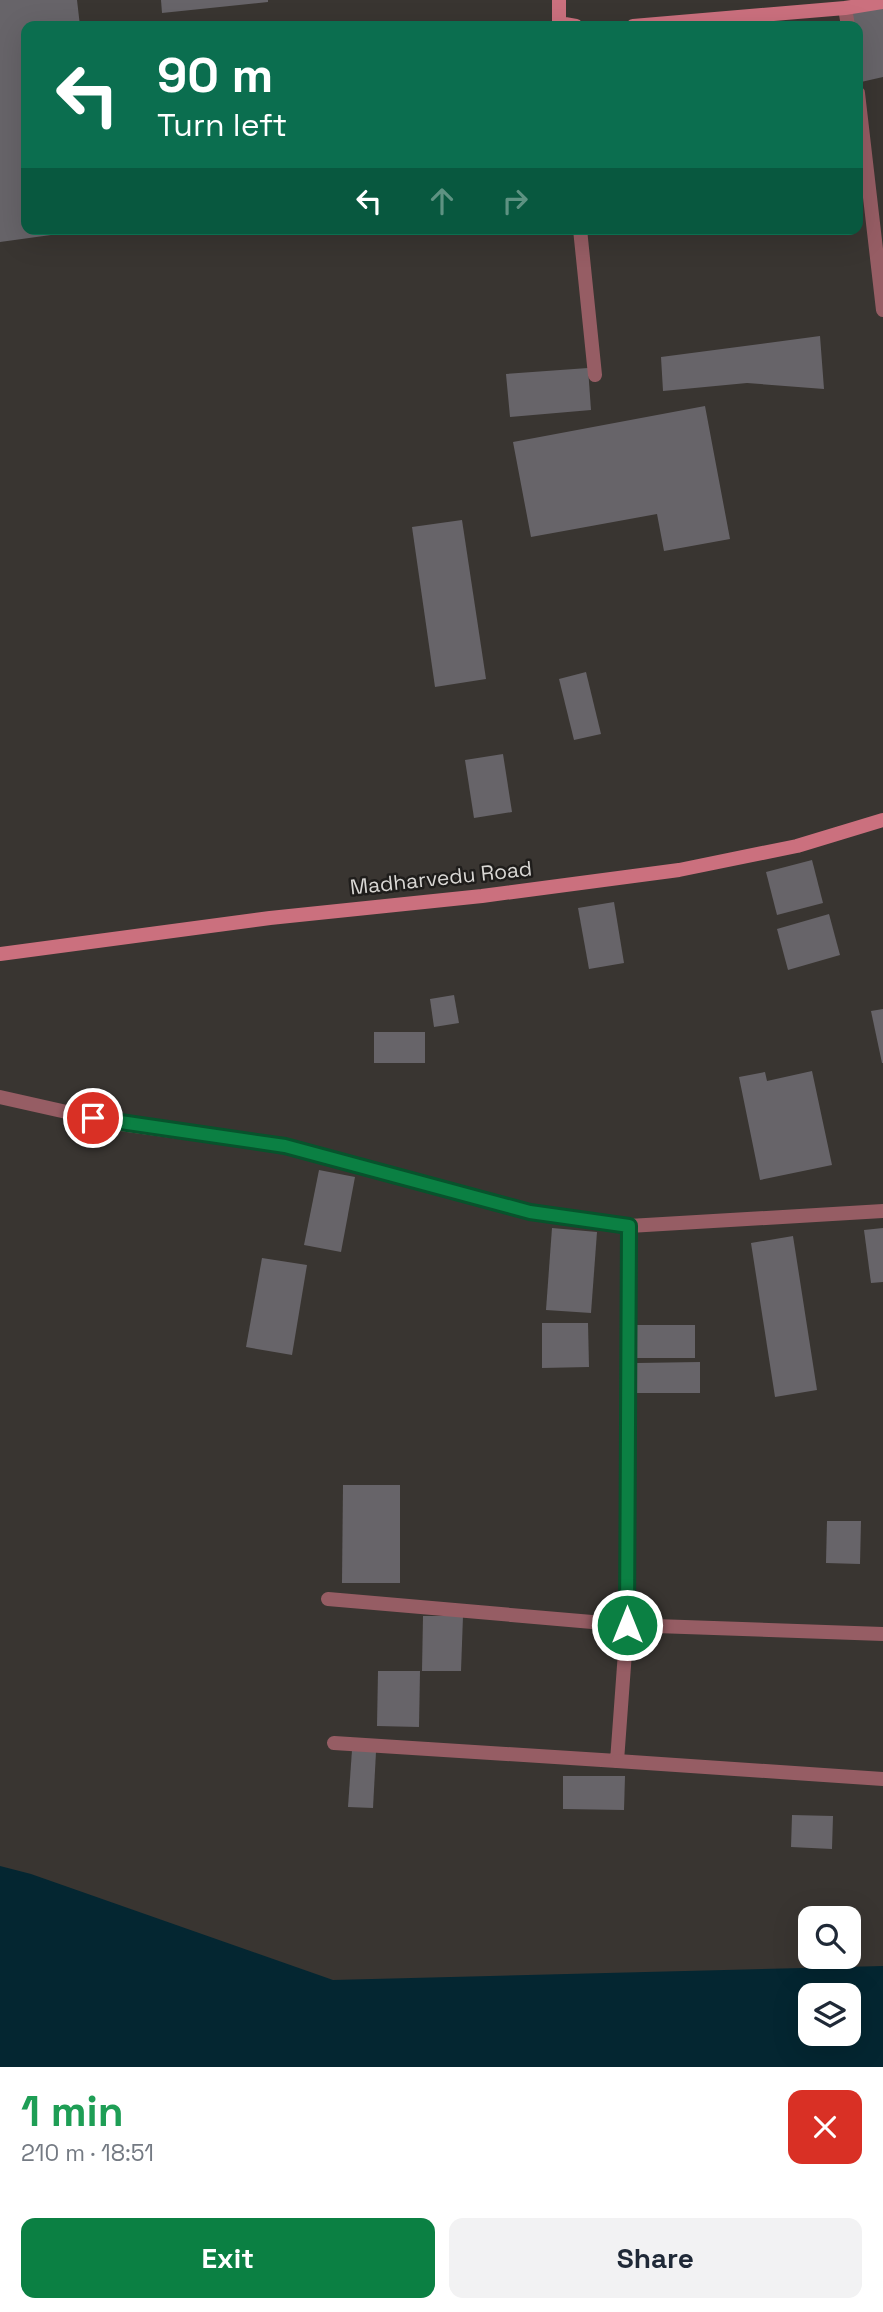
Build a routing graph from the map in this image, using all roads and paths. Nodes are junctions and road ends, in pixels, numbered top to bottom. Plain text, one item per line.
1 (559, 0) edge
2 (883, 2) edge
3 (845, 8) junction
4 (560, 21) edge
5 (692, 21) edge
6 (847, 21) edge
7 (863, 124) edge
8 (878, 215) edge
9 (581, 235) edge
10 (883, 310) edge
11 (595, 376) dead end
12 (883, 820) edge
13 (0, 954) edge
14 (0, 1097) edge
15 (883, 1211) edge
16 (629, 1226) junction
17 (328, 1599) dead end
18 (627, 1625) junction
19 (883, 1634) edge
20 (334, 1743) dead end
21 (617, 1761) junction
22 (883, 1779) edge

1 - 4 street
2 - 3 street
3 - 5 street
3 - 6 street
7 - 8 street
8 - 10 street
9 - 11 street
12 - 13 street, Madharvedu Road
14 - 16 street
15 - 16 street
16 - 18 street
17 - 18 street
18 - 19 street
18 - 21 street
20 - 21 street
21 - 22 street

